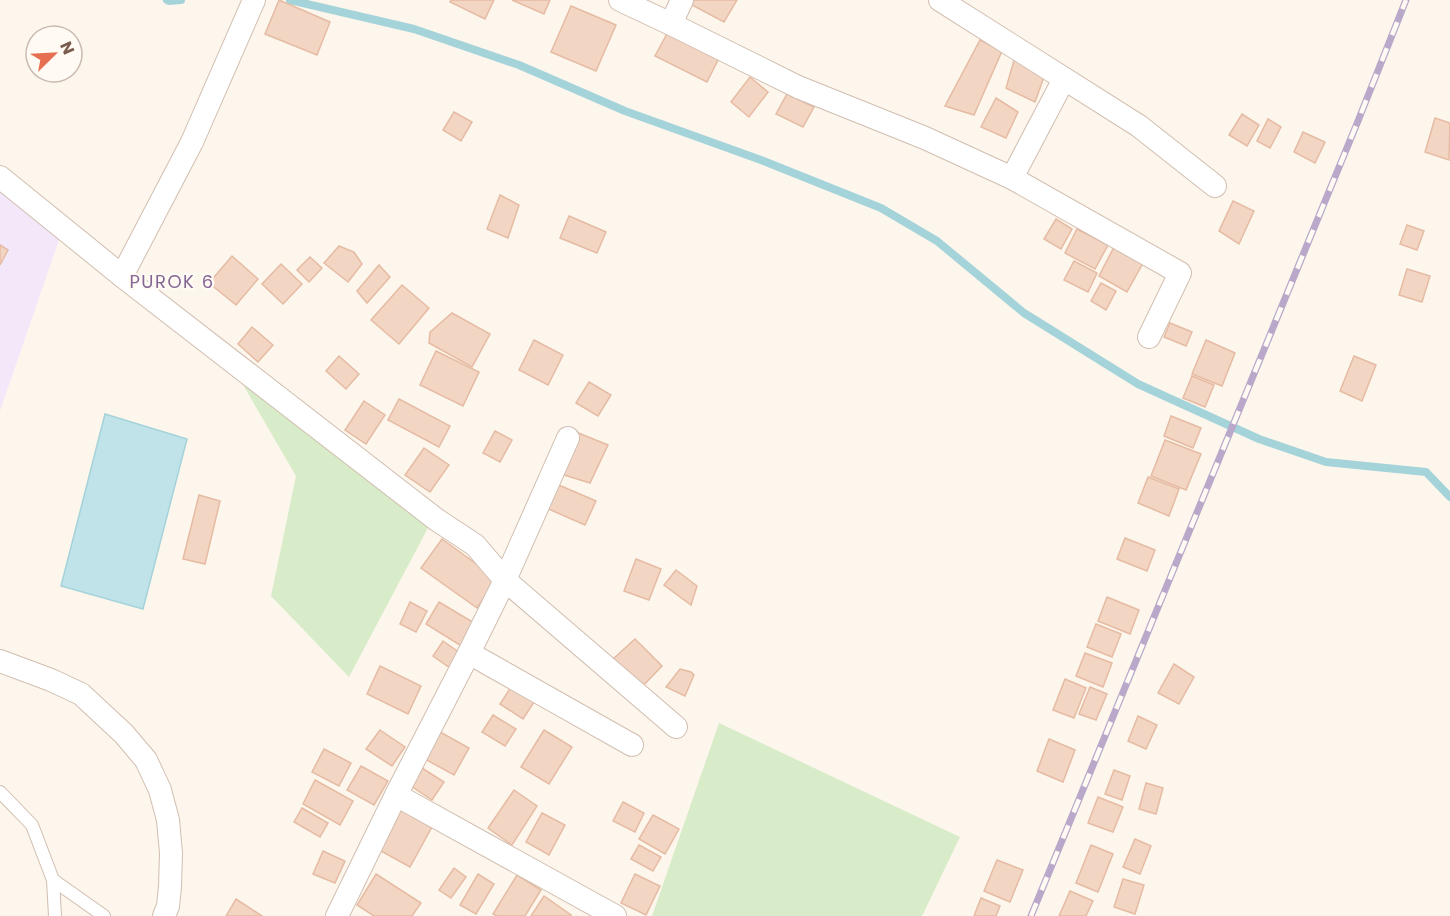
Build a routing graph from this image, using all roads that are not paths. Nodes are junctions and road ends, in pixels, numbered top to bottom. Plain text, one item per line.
1 (254, 0) edge
2 (620, 0) edge
3 (682, 0) edge
4 (940, 0) edge
5 (671, 24) junction
6 (1064, 79) junction
7 (0, 177) edge
8 (1012, 178) junction
9 (1215, 186) dead end
10 (122, 276) junction
11 (1149, 337) dead end
12 (568, 438) dead end
13 (506, 580) junction
14 (469, 653) junction
15 (0, 661) edge
16 (676, 727) dead end
17 (632, 745) dead end
18 (0, 792) edge
19 (396, 795) junction
20 (53, 880) junction
21 (55, 916) edge
22 (104, 916) edge
23 (164, 916) edge
24 (338, 916) edge
25 (615, 916) edge

1 - 10 street
2 - 5 street
3 - 5 street
4 - 6 street
5 - 8 street
6 - 8 street
6 - 9 street
7 - 10 street
8 - 11 street
10 - 13 street
12 - 13 street
13 - 14 street
13 - 16 street
14 - 17 street
14 - 19 street
15 - 23 street
18 - 20 lane
19 - 24 street
19 - 25 street
20 - 21 lane
20 - 22 lane

